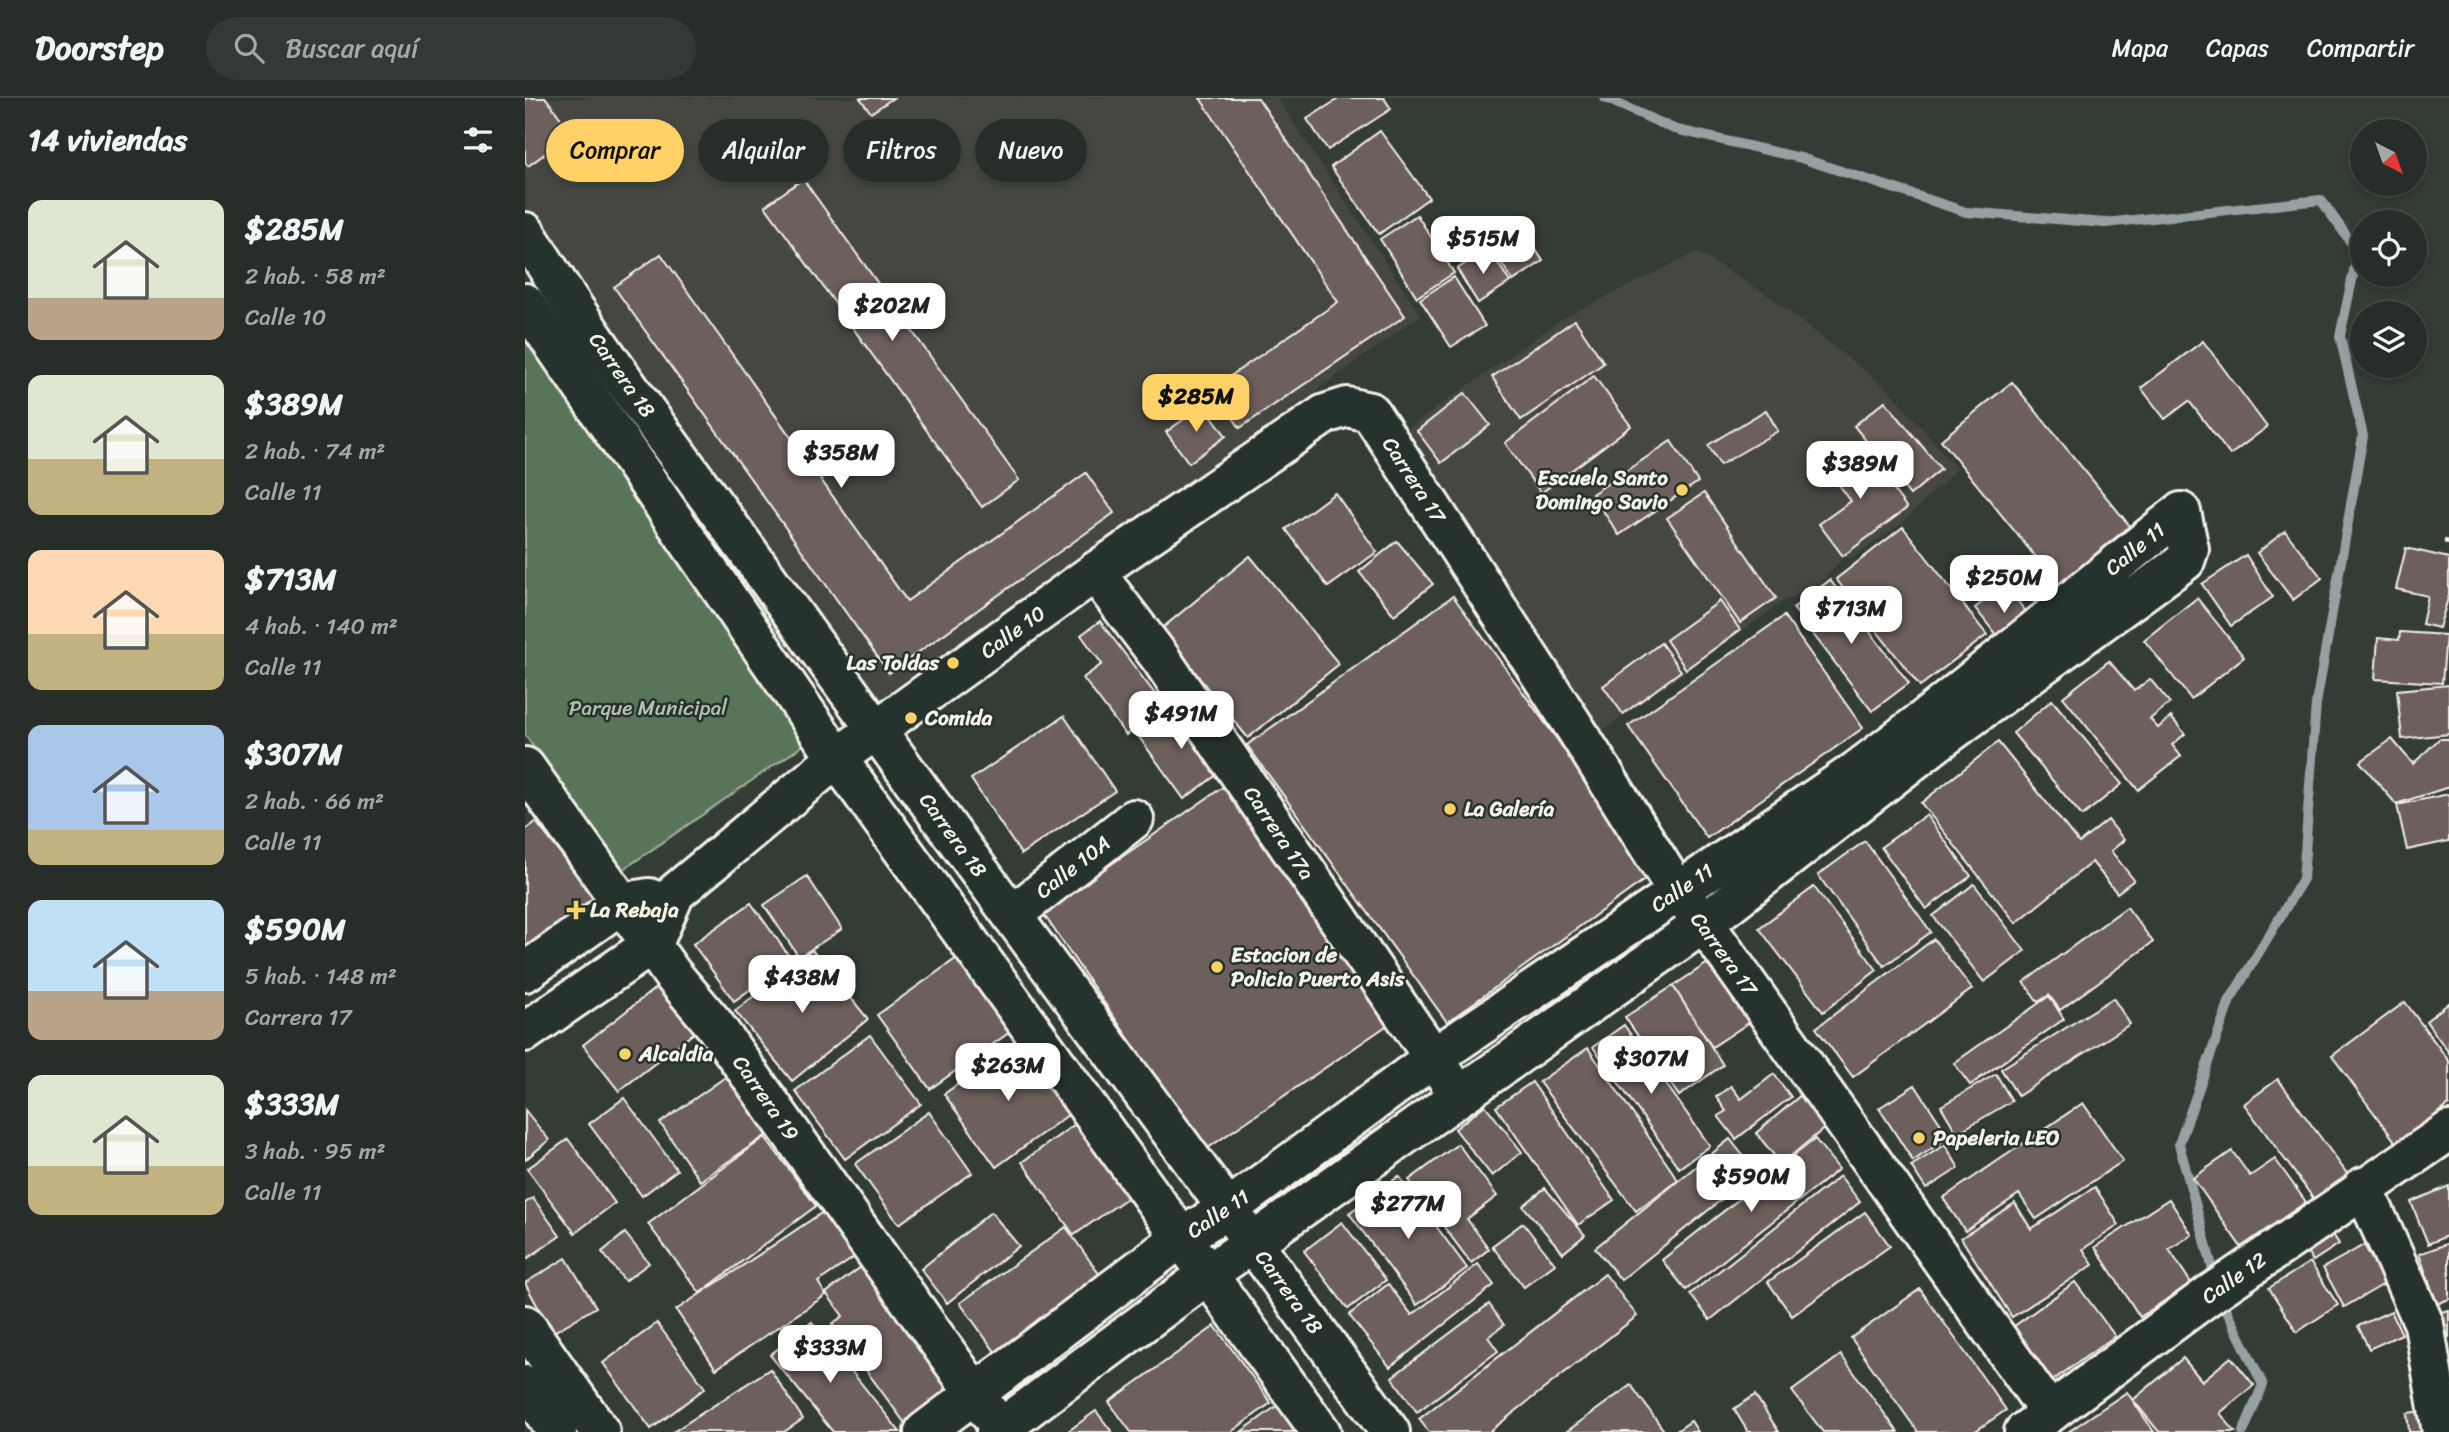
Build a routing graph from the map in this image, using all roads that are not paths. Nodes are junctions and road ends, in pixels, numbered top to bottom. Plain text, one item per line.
1 (529, 249) edge
2 (525, 303) edge
3 (1370, 412) joint
4 (708, 496) junction
5 (673, 522) junction
6 (1095, 572) junction
7 (875, 731) junction
8 (1929, 732) junction
9 (837, 758) junction
10 (525, 767) edge
11 (1864, 782) junction
12 (1133, 819) dead end
13 (1677, 891) junction
14 (675, 893) junction
15 (624, 902) junction
16 (1011, 915) junction
17 (1704, 923) junction
18 (653, 944) junction
19 (525, 972) edge
20 (525, 1032) edge
21 (1433, 1058) junction
22 (1459, 1096) junction
23 (2449, 1130) edge
24 (2363, 1187) junction
25 (1228, 1209) junction
26 (1182, 1237) junction
27 (1254, 1242) junction
28 (1207, 1275) junction
29 (525, 1325) edge
30 (525, 1385) edge
31 (974, 1393) junction
32 (2037, 1423) edge
33 (1000, 1431) edge
34 (557, 1432) edge
35 (600, 1432) edge
36 (924, 1432) edge
37 (1321, 1432) edge
38 (1390, 1432) edge
39 (2442, 1432) edge

1 - 4 street, Carrera 18
2 - 5 street, Carrera 18
3 - 6 street, Calle 10
3 - 13 street, Carrera 17
4 - 5 street
4 - 7 street, Carrera 18
5 - 9 street, Carrera 18
6 - 7 street, Calle 10
6 - 21 street, Carrera 17a
7 - 9 street, Calle 10
7 - 16 street, Carrera 18
8 - 8 street, Calle 11
8 - 11 street, Calle 11
9 - 14 street, Calle 10
9 - 26 street, Carrera 18
10 - 15 street, Carrera 19
11 - 13 street, Calle 11
11 - 17 street, Calle 11
12 - 16 street, Calle 10A
13 - 17 street, Carrera 17
13 - 21 street, Calle 11
14 - 15 street, Calle 10
14 - 18 street, Calle 10
15 - 18 street, Carrera 19
15 - 19 street, Calle 10
16 - 25 street, Carrera 18
17 - 22 street, Calle 11
17 - 32 street, Carrera 17
18 - 20 street
18 - 31 street, Carrera 19
21 - 22 street, Carrera 17a
21 - 25 street, Calle 11
22 - 27 street, Calle 11
23 - 24 street, Calle 12
24 - 32 street, Calle 12
24 - 39 street
25 - 26 street, Calle 11
25 - 27 street, Carrera 18
26 - 28 street, Carrera 18
26 - 31 street, Calle 11
27 - 28 street, Calle 11
27 - 38 street, Carrera 18
28 - 33 street, Calle 11
28 - 37 street, Carrera 18
29 - 35 street
30 - 34 street
31 - 33 street, Carrera 19
31 - 36 street, Calle 11

